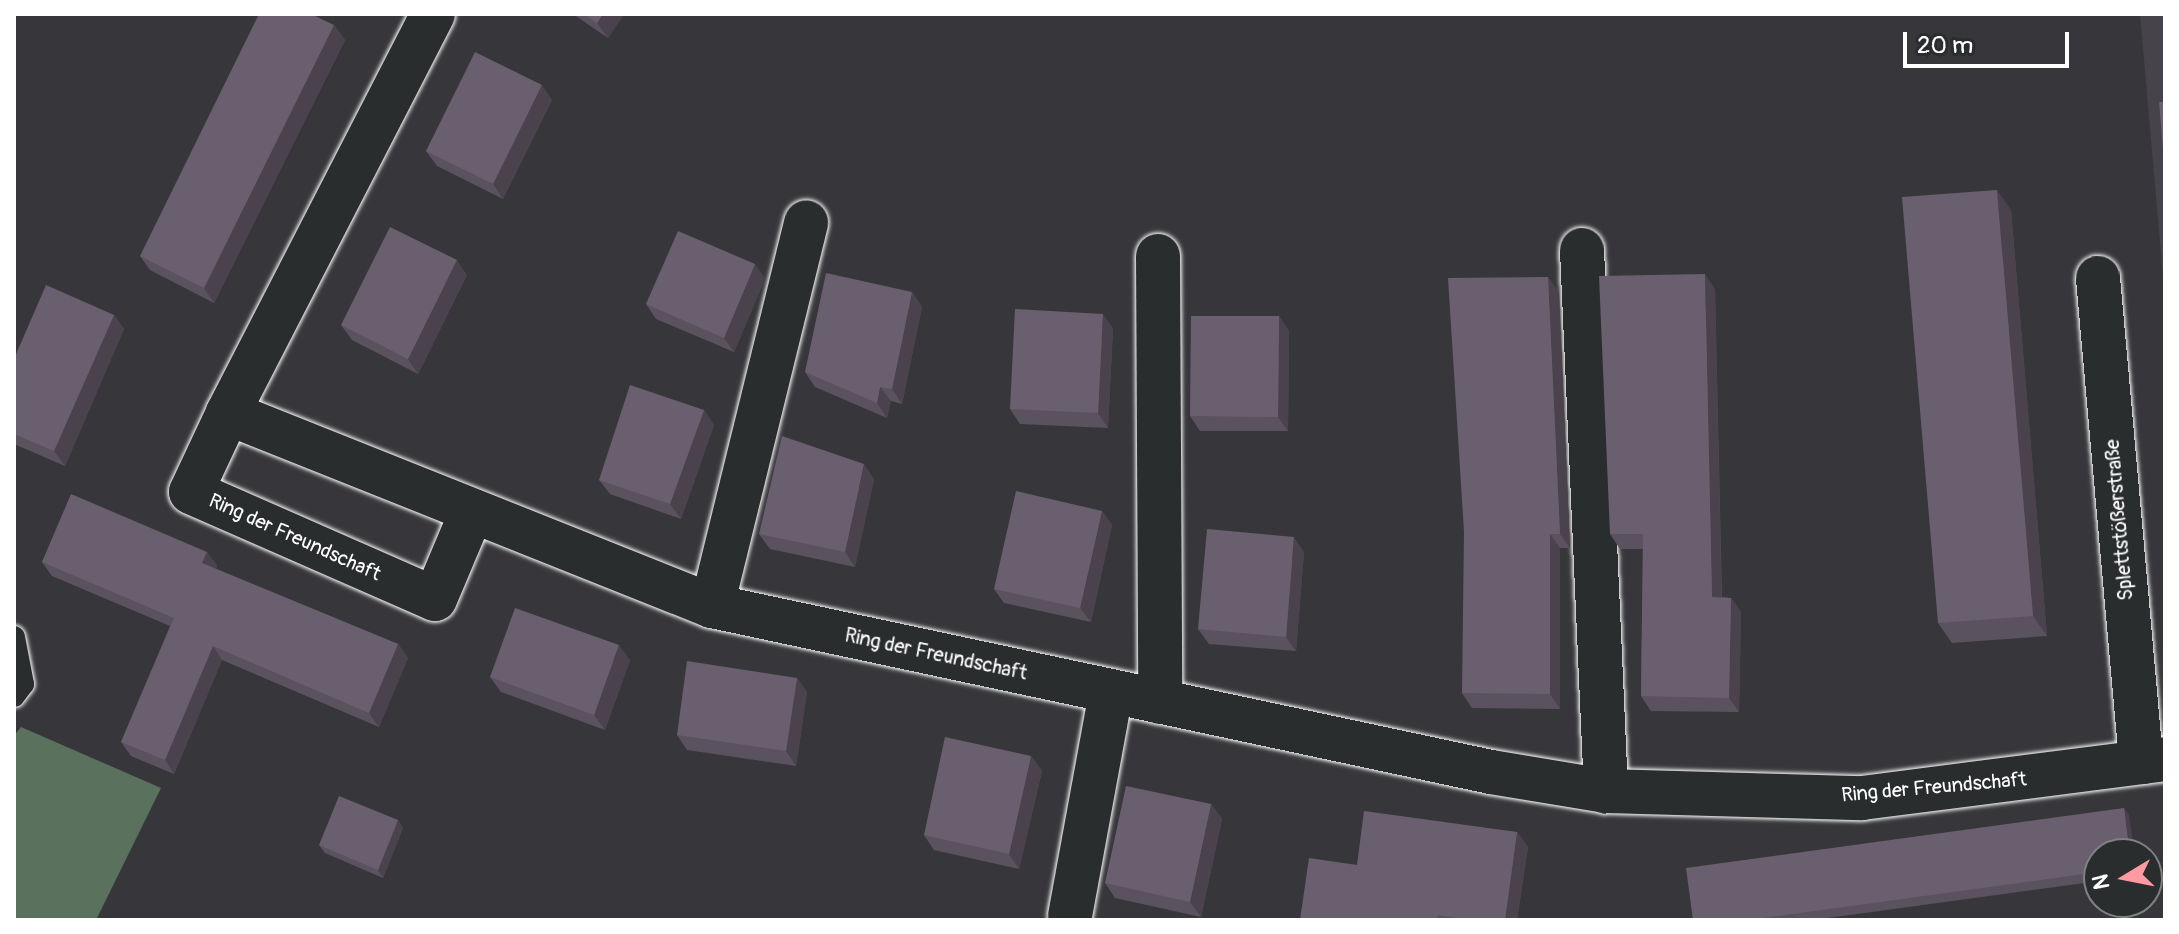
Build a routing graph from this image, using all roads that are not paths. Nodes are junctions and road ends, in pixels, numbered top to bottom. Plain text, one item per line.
1 (433, 14) edge
2 (806, 222) dead end
3 (1582, 250) dead end
4 (1158, 256) dead end
5 (2098, 278) dead end
6 (228, 413) junction
7 (472, 511) junction
8 (712, 606) junction
9 (14, 637) edge
10 (1111, 692) junction
11 (14, 696) edge
12 (1160, 702) junction
13 (2153, 760) edge
14 (1606, 791) junction
15 (1070, 916) dead end

1 - 6 street, Ring der Freundschaft
2 - 8 street
3 - 14 street
4 - 12 street
5 - 13 street, Splettstößerstraße
6 - 7 street, Ring der Freundschaft
6 - 7 street, Ring der Freundschaft
7 - 8 street, Ring der Freundschaft
8 - 10 street, Ring der Freundschaft
9 - 11 lane
10 - 12 street, Ring der Freundschaft
10 - 15 street
12 - 14 street, Ring der Freundschaft
13 - 14 street, Ring der Freundschaft

